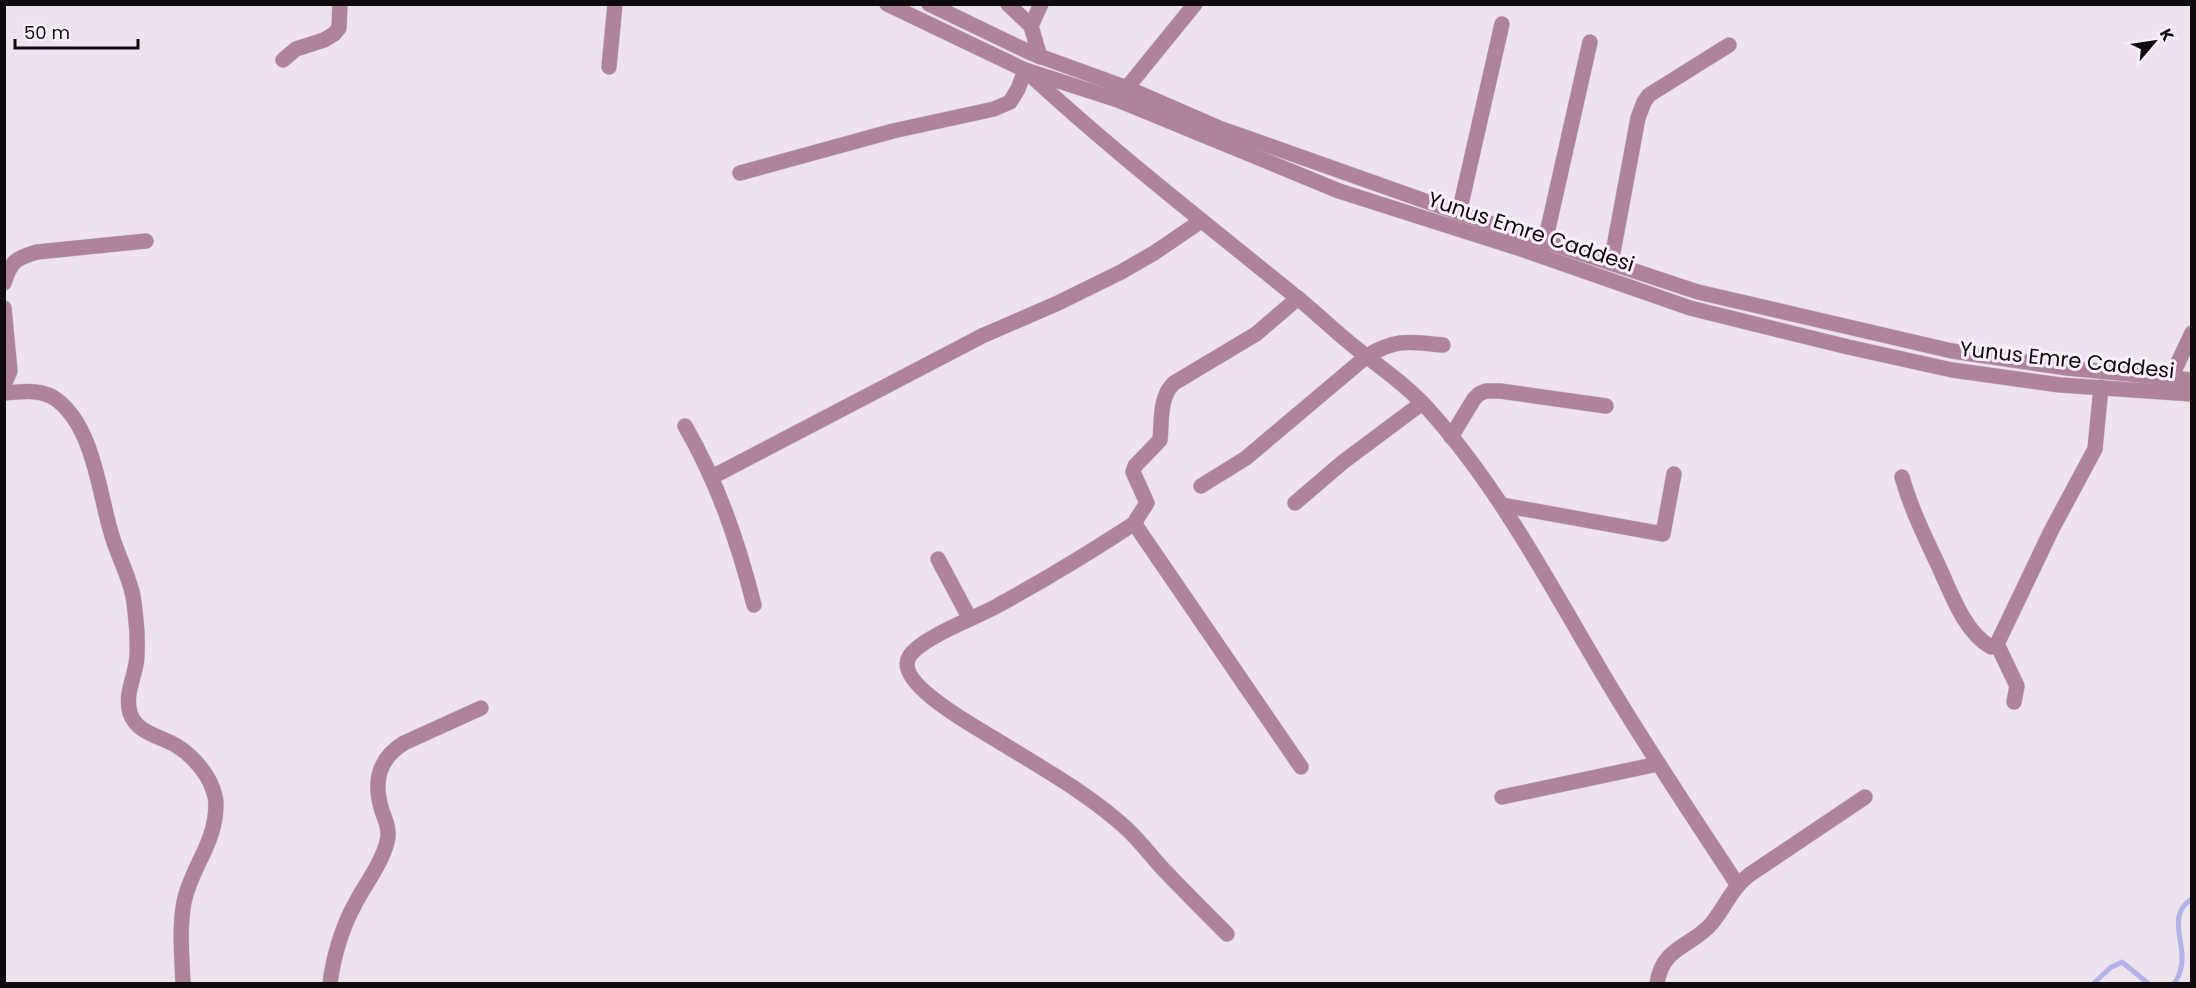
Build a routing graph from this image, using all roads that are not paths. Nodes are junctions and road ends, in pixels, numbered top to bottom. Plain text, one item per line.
1 (340, 4) edge
2 (615, 4) edge
3 (886, 4) edge
4 (929, 4) edge
5 (1008, 4) edge
6 (1041, 4) edge
7 (1195, 4) edge
8 (1502, 24) dead end
9 (1031, 26) junction
10 (1590, 42) dead end
11 (1729, 45) dead end
12 (1040, 57) junction
13 (283, 60) dead end
14 (609, 68) dead end
15 (1025, 70) junction
16 (1122, 94) junction
17 (740, 173) dead end
18 (1459, 213) junction
19 (1201, 221) junction
20 (146, 242) dead end
21 (1545, 242) junction
22 (1611, 263) junction
23 (4, 283) edge
24 (1298, 298) junction
25 (4, 308) edge
26 (2192, 333) edge
27 (1443, 345) dead end
28 (1367, 356) junction
29 (2192, 380) edge
30 (4, 385) edge
31 (2168, 385) junction
32 (2101, 387) junction
33 (4, 393) edge
34 (2192, 394) edge
35 (1422, 403) junction
36 (1606, 406) dead end
37 (685, 426) dead end
38 (1451, 437) junction
39 (1674, 474) dead end
40 (712, 477) junction
41 (1902, 477) dead end
42 (1201, 486) dead end
43 (1295, 503) dead end
44 (1502, 505) junction
45 (1135, 523) junction
46 (938, 559) dead end
47 (754, 605) dead end
48 (970, 619) junction
49 (1997, 644) junction
50 (2014, 702) dead end
51 (481, 708) dead end
52 (1658, 764) junction
53 (1301, 767) dead end
54 (1865, 797) dead end
55 (1502, 798) dead end
56 (1737, 884) junction
57 (1227, 934) dead end
58 (183, 984) edge
59 (330, 984) edge
60 (1657, 984) edge

1 - 13 street
2 - 14 street
3 - 15 street, Yunus Emre Caddesi
4 - 12 street, Yunus Emre Caddesi
5 - 9 street
6 - 9 street
7 - 16 street
8 - 18 street
9 - 12 street
10 - 21 street
11 - 22 street
12 - 16 street, Yunus Emre Caddesi
15 - 16 street, Yunus Emre Caddesi
15 - 17 street
15 - 19 street
16 - 18 street, Yunus Emre Caddesi
16 - 32 street, Yunus Emre Caddesi
18 - 21 street, Yunus Emre Caddesi
19 - 24 street
19 - 40 street
20 - 23 street
21 - 22 street, Yunus Emre Caddesi
22 - 31 street, Yunus Emre Caddesi
24 - 28 street
24 - 45 street
25 - 30 street
26 - 31 street
27 - 28 street
28 - 35 street
28 - 42 street
29 - 31 street, Yunus Emre Caddesi
31 - 32 street, Yunus Emre Caddesi
31 - 34 street, Yunus Emre Caddesi
32 - 49 street
33 - 58 street
35 - 38 street
35 - 43 street
36 - 38 street
37 - 40 street
38 - 44 street
39 - 44 street
40 - 47 street
41 - 49 street
44 - 52 street
45 - 48 street
45 - 53 street
46 - 48 street
48 - 57 street
49 - 50 street
51 - 59 street
52 - 55 street
52 - 56 street
54 - 56 street
56 - 60 street

